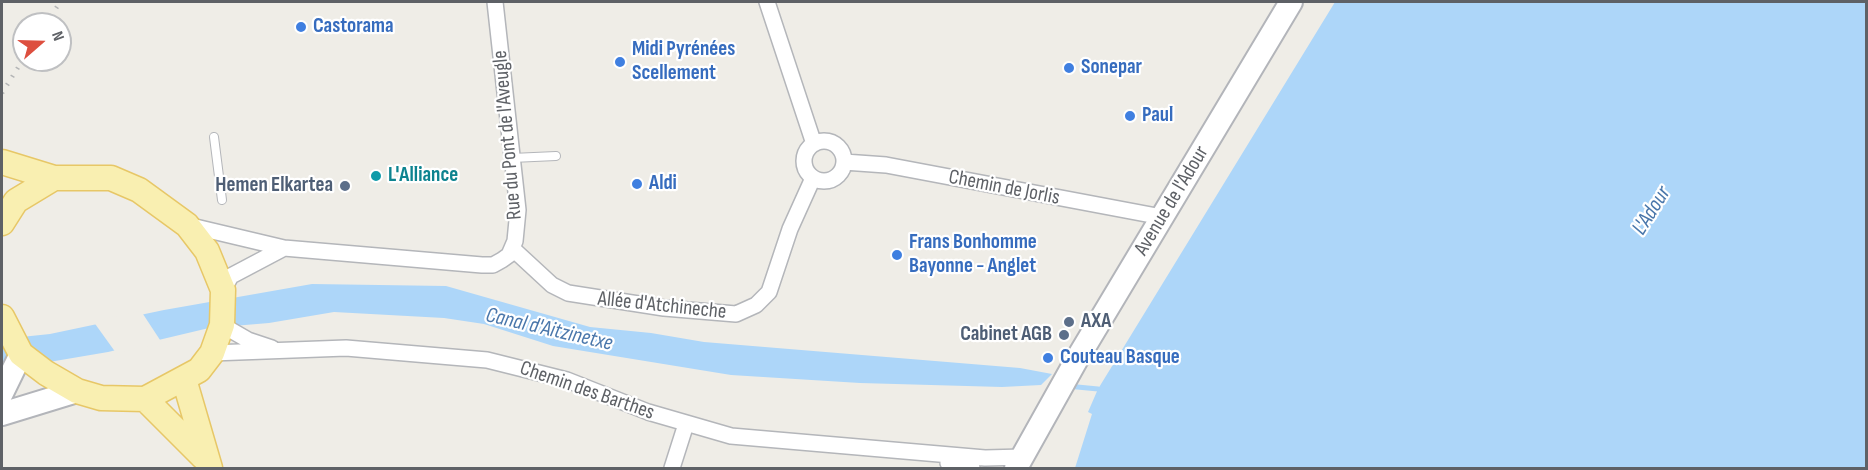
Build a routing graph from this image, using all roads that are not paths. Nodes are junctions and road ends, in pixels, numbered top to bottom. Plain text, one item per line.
1 (495, 2) edge
2 (767, 2) edge
3 (1285, 6) edge
4 (214, 137) dead end
5 (813, 144) junction
6 (556, 156) dead end
7 (512, 158) junction
8 (2, 162) edge
9 (844, 162) junction
10 (54, 178) junction
11 (813, 178) junction
12 (222, 200) dead end
13 (1162, 217) junction
14 (2, 223) edge
15 (187, 225) junction
16 (284, 248) junction
17 (513, 249) junction
18 (223, 290) junction
19 (2, 316) edge
20 (222, 325) junction
21 (280, 351) junction
22 (212, 353) junction
23 (21, 354) junction
24 (184, 379) junction
25 (77, 391) junction
26 (2, 393) edge
27 (145, 399) junction
28 (2, 414) edge
29 (686, 424) junction
30 (892, 451) junction
31 (208, 464) edge
32 (1020, 465) edge
33 (672, 468) edge
34 (972, 468) edge

1 - 7 street, Rue du Pont de l'Aveugle
2 - 5 street
3 - 13 main road, Avenue de l'Adour
4 - 12 lane
5 - 9 street
5 - 11 street
6 - 7 lane
7 - 17 street, Rue du Pont de l'Aveugle
8 - 10 main road
9 - 11 street
9 - 13 street, Chemin de Jorlis
10 - 14 main road
10 - 15 main road
11 - 17 street, Allée d'Atchineche
13 - 32 main road, Avenue de l'Adour
15 - 16 street, Rue du Pont de l'Aveugle
15 - 18 main road
16 - 17 street, Rue du Pont de l'Aveugle
16 - 18 street
18 - 20 main road
19 - 23 main road
20 - 21 street, Chemin des Barthes
20 - 22 main road
21 - 22 street, Chemin des Barthes
21 - 29 street, Chemin des Barthes
22 - 24 main road
23 - 25 main road
23 - 26 main road
24 - 27 main road
24 - 31 main road
25 - 27 main road
25 - 28 main road
27 - 31 main road
29 - 30 street, Chemin des Barthes
29 - 33 street
30 - 32 street, Chemin des Barthes
30 - 34 street, Chemin des Barthes

